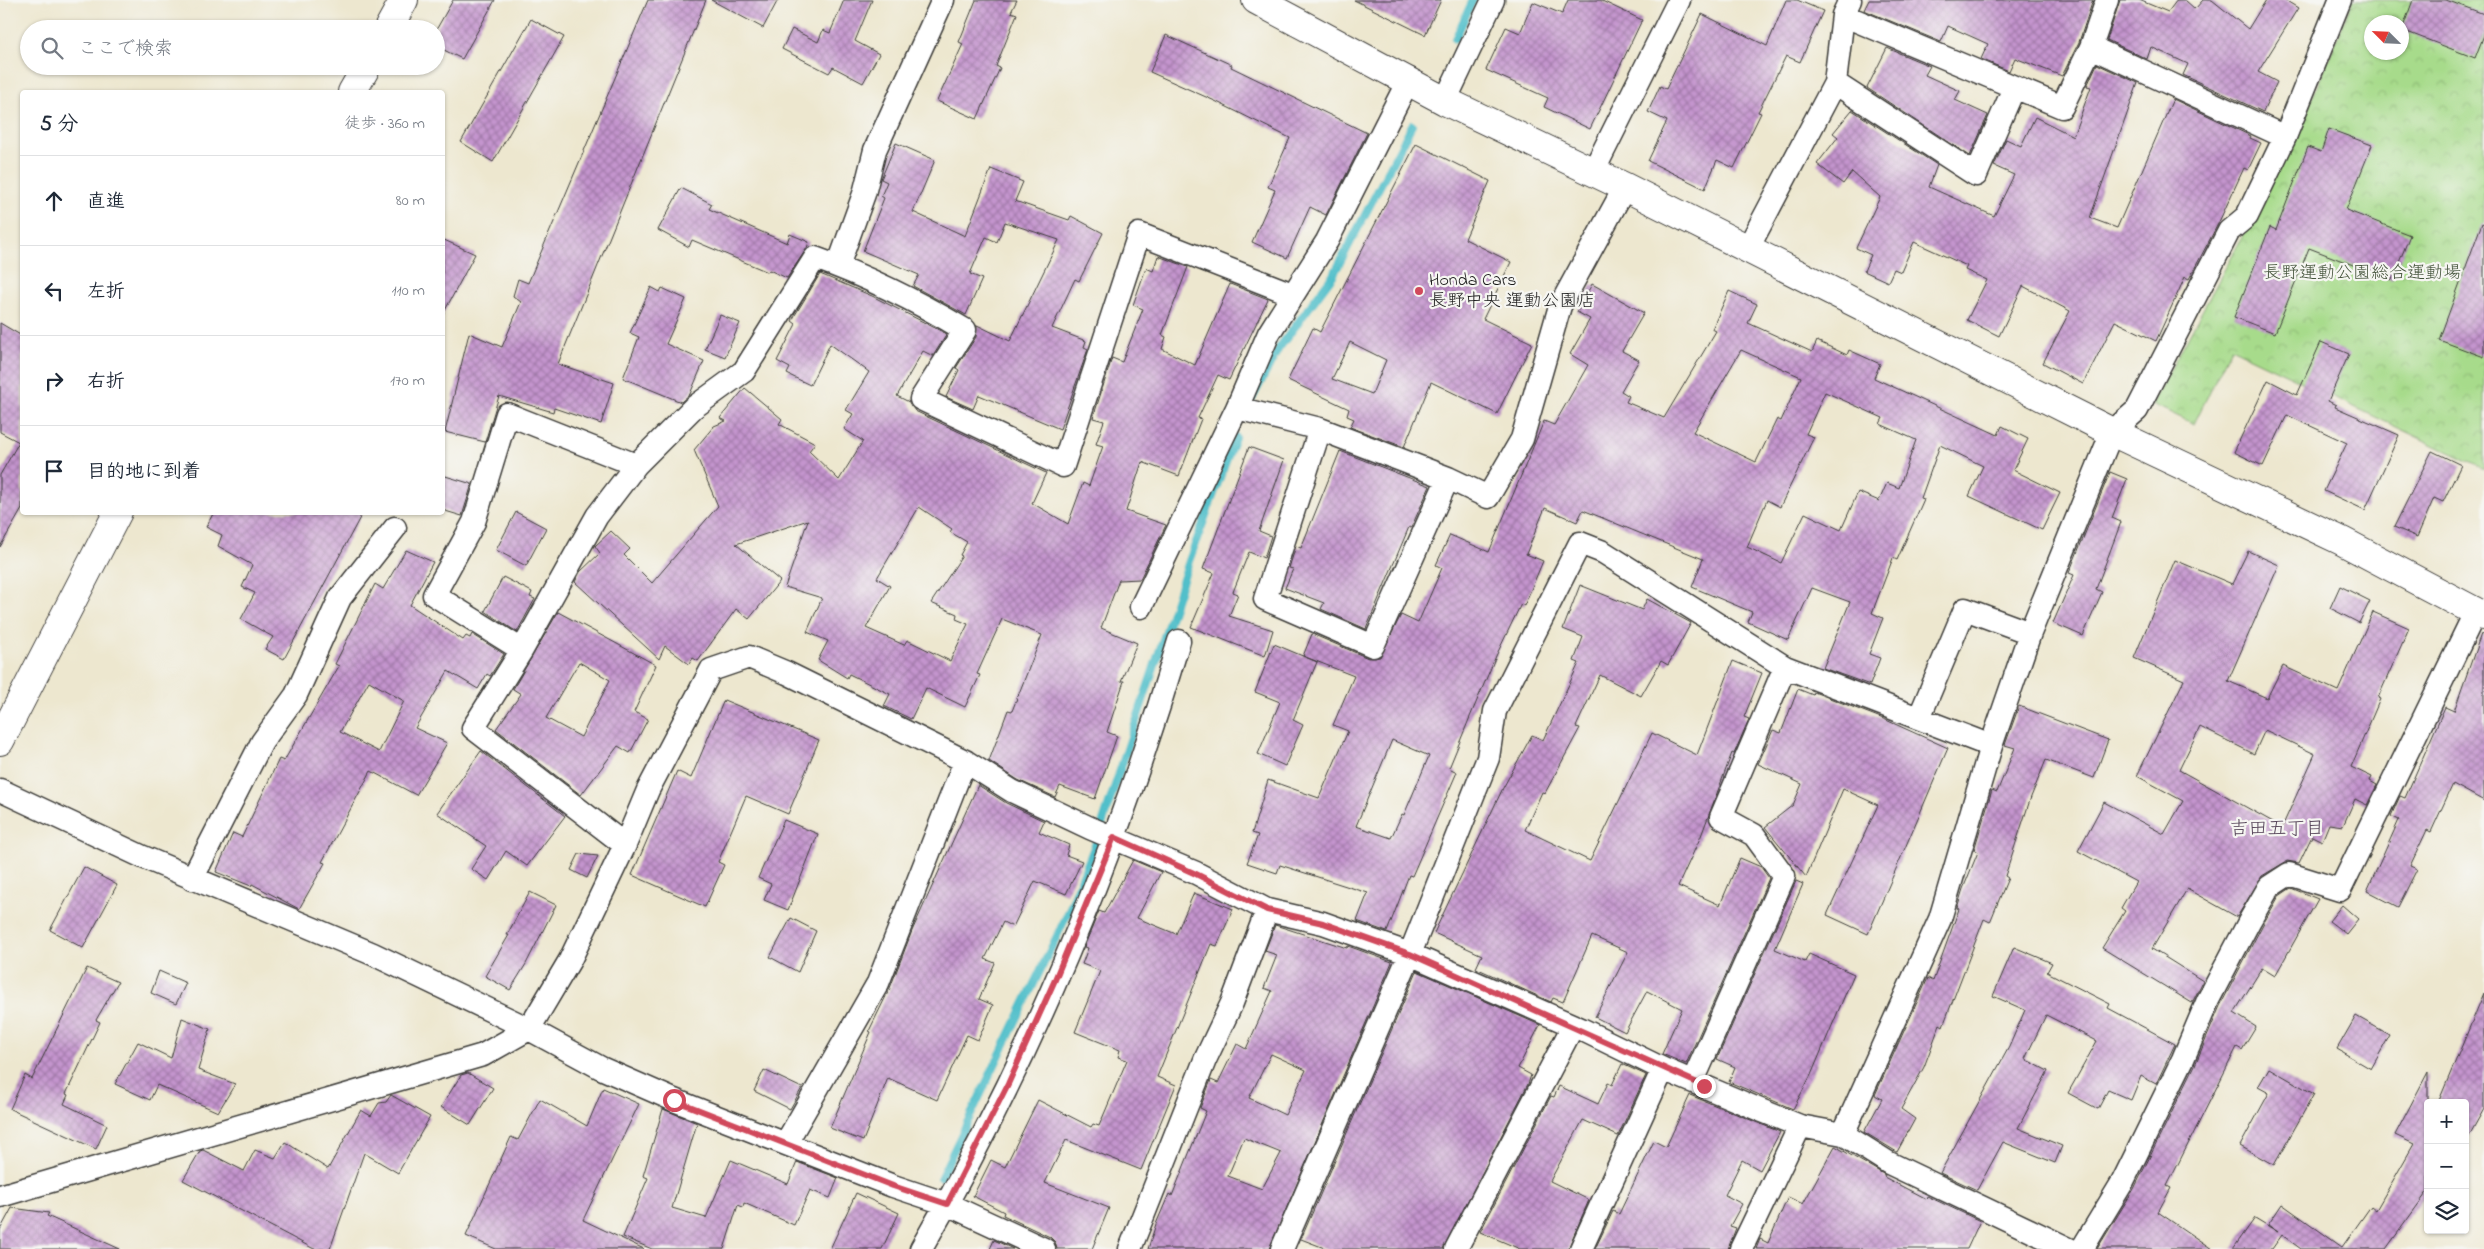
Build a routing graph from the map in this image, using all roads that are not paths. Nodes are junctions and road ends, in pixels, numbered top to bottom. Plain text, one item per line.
1 (404, 0) edge
2 (943, 0) edge
3 (1256, 0) edge
4 (1493, 0) edge
5 (1679, 0) edge
6 (2107, 0) edge
7 (2340, 0) edge
8 (1846, 7) edge
9 (393, 20) edge
10 (2091, 47) junction
11 (362, 75) edge
12 (1409, 80) junction
13 (1835, 83) junction
14 (2014, 88) junction
15 (353, 90) edge
16 (1445, 101) junction
17 (2285, 137) junction
18 (1593, 172) junction
19 (1625, 187) junction
20 (1748, 248) junction
21 (838, 266) junction
22 (1292, 294) junction
23 (1237, 408) junction
24 (1320, 429) junction
25 (2112, 432) junction
26 (636, 465) junction
27 (1448, 478) junction
28 (116, 515) edge
29 (396, 528) dead end
30 (1141, 607) dead end
31 (2480, 613) edge
32 (2030, 633) junction
33 (1180, 640) dead end
34 (522, 650) junction
35 (1785, 667) junction
36 (1919, 718) junction
37 (0, 741) edge
38 (1991, 746) junction
39 (965, 761) junction
40 (0, 790) edge
41 (1103, 833) junction
42 (625, 846) junction
43 (192, 879) junction
44 (1267, 910) junction
45 (1410, 954) junction
46 (1573, 1026) junction
47 (529, 1029) junction
48 (1663, 1069) junction
49 (1693, 1081) junction
50 (1800, 1126) junction
51 (1843, 1134) junction
52 (786, 1143) junction
53 (0, 1196) edge
54 (947, 1204) junction
55 (921, 1249) edge
56 (1044, 1249) edge
57 (1130, 1249) edge
58 (1282, 1249) edge
59 (1456, 1249) edge
60 (1581, 1249) edge
61 (1741, 1249) edge
62 (2069, 1249) edge
63 (2082, 1249) edge

1 - 9 street
2 - 21 street
3 - 12 street
4 - 16 street
5 - 18 street
6 - 10 street
7 - 17 street
8 - 13 street
8 - 14 street
10 - 14 street
10 - 17 street
11 - 15 street
12 - 16 street
12 - 22 street
13 - 14 street
13 - 20 street
16 - 18 street
17 - 25 street
18 - 19 street
19 - 20 street
19 - 27 street
20 - 25 street
21 - 22 street
21 - 26 street
22 - 23 street
23 - 24 street
23 - 30 street
24 - 27 street
24 - 27 street
25 - 31 street
25 - 32 street
26 - 34 street
26 - 34 street
28 - 37 street
29 - 43 street
31 - 63 street
32 - 36 street
32 - 38 street
33 - 41 street
34 - 42 street
35 - 36 street
35 - 45 street
35 - 49 street
36 - 38 street
38 - 51 street
39 - 41 street
39 - 42 street
39 - 52 street
40 - 43 street
41 - 44 street
41 - 54 street
42 - 47 street
43 - 47 street
44 - 45 street
44 - 57 street
45 - 46 street
45 - 58 street
46 - 48 street
46 - 59 street
47 - 52 street
47 - 53 street
48 - 49 street
48 - 60 street
49 - 50 street
50 - 51 street
50 - 61 street
51 - 62 street
52 - 54 street
54 - 55 street
54 - 56 street

